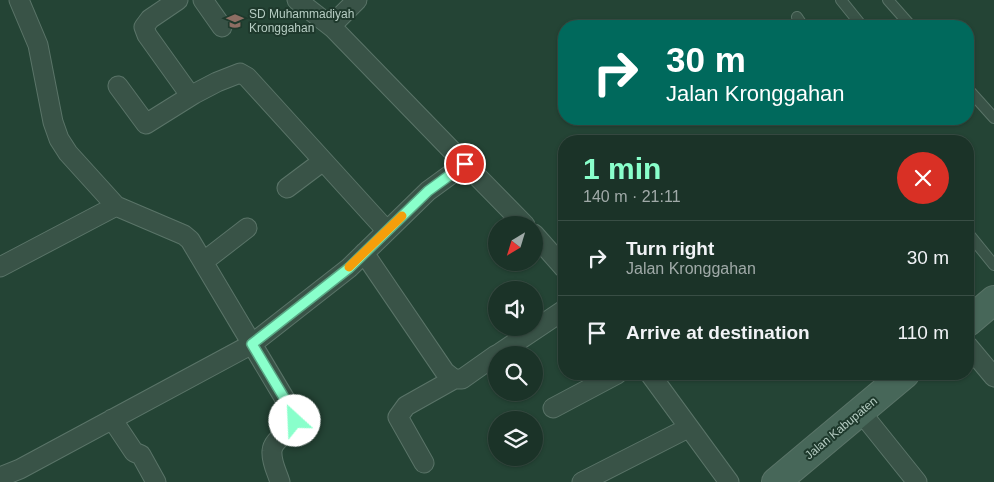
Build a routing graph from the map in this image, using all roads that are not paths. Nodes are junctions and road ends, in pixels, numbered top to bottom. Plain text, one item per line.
1 (19, 0) edge
2 (178, 0) edge
3 (202, 0) edge
4 (296, 0) edge
5 (357, 0) edge
6 (840, 0) edge
7 (888, 0) edge
8 (797, 17) dead end
9 (799, 20) edge
10 (857, 20) edge
11 (906, 20) edge
12 (331, 26) junction
13 (222, 27) dead end
14 (118, 86) dead end
15 (190, 96) junction
16 (974, 96) edge
17 (994, 118) edge
18 (323, 161) junction
19 (465, 164) junction
20 (287, 188) dead end
21 (116, 206) junction
22 (516, 216) edge
23 (247, 228) dead end
24 (387, 231) junction
25 (974, 240) edge
26 (543, 244) edge
27 (364, 253) junction
28 (3, 259) edge
29 (558, 261) edge
30 (203, 262) junction
31 (994, 265) edge
32 (994, 300) edge
33 (558, 314) edge
34 (974, 317) edge
35 (252, 344) junction
36 (510, 346) edge
37 (974, 353) edge
38 (488, 361) edge
39 (994, 377) edge
40 (454, 379) junction
41 (606, 380) edge
42 (654, 380) edge
43 (897, 380) edge
44 (552, 408) dead end
45 (860, 411) junction
46 (112, 420) junction
47 (688, 428) junction
48 (424, 463) dead end
49 (20, 469) junction
50 (0, 477) edge
51 (34, 482) edge
52 (156, 482) edge
53 (280, 482) edge
54 (582, 482) edge
55 (728, 482) edge
56 (776, 482) edge
57 (917, 482) edge

1 - 21 street
2 - 15 street
3 - 13 street
4 - 12 street
5 - 12 street
6 - 10 lane
7 - 11 lane
8 - 9 lane
12 - 19 street
14 - 15 street
15 - 18 street
16 - 17 lane
18 - 20 street
18 - 24 street
19 - 22 street
19 - 24 street
21 - 28 street
21 - 30 street
23 - 30 street
24 - 27 street
25 - 31 lane
26 - 29 street
27 - 35 street
27 - 40 street
30 - 35 street
32 - 34 main road
33 - 36 street
35 - 46 street
35 - 53 street
37 - 39 street
38 - 40 street
40 - 48 street
41 - 44 street
42 - 47 street
43 - 45 main road, Jalan Kabupaten
45 - 56 main road, Jalan Kabupaten
45 - 57 street
46 - 49 street
46 - 52 street
47 - 54 street
47 - 55 street
49 - 50 street
49 - 51 street

